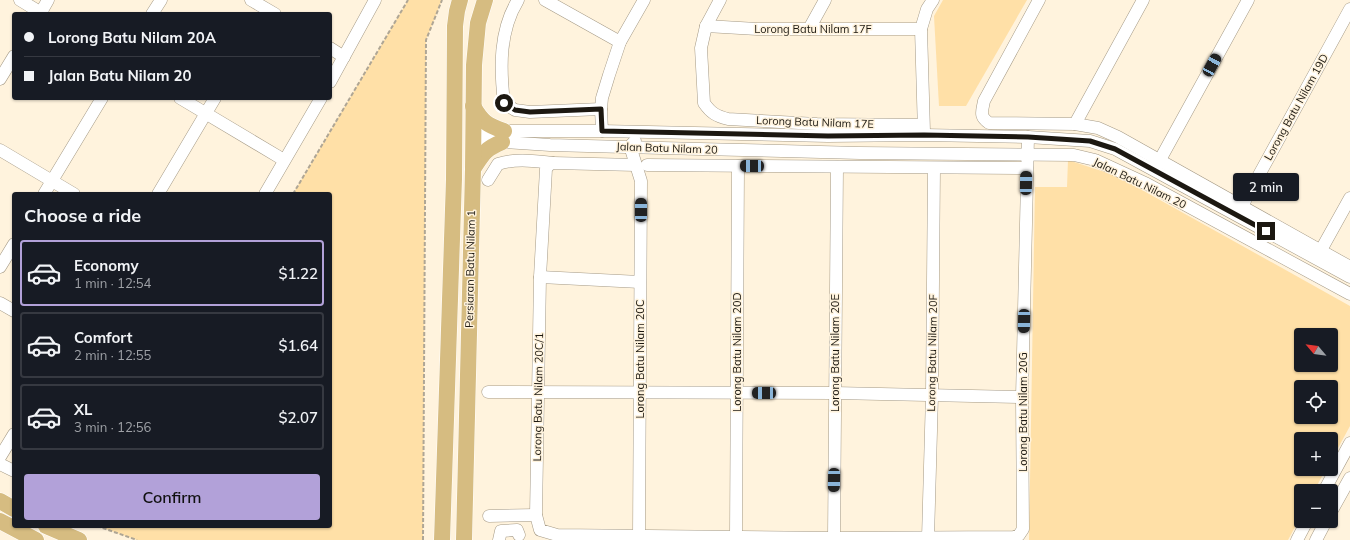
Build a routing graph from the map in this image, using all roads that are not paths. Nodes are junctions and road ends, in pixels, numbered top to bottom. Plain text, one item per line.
1 (20, 0) edge
2 (48, 0) edge
3 (160, 0) edge
4 (251, 0) edge
5 (375, 0) edge
6 (460, 0) edge
7 (485, 0) edge
8 (518, 0) edge
9 (545, 0) edge
10 (644, 0) edge
11 (720, 0) edge
12 (825, 0) edge
13 (933, 0) edge
14 (1039, 0) edge
15 (1142, 0) edge
16 (1248, 0) edge
17 (270, 9) edge
18 (1350, 9) edge
19 (39, 12) edge
20 (42, 12) edge
21 (153, 12) edge
22 (706, 26) junction
23 (809, 29) junction
24 (921, 29) junction
25 (620, 42) junction
26 (332, 49) edge
27 (344, 57) junction
28 (12, 59) edge
29 (332, 78) edge
30 (0, 79) edge
31 (455, 91) junction
32 (101, 100) edge
33 (183, 100) edge
34 (214, 100) edge
35 (320, 100) edge
36 (473, 106) junction
37 (601, 109) junction
38 (206, 113) junction
39 (1074, 124) junction
40 (923, 130) junction
41 (602, 131) junction
42 (696, 134) junction
43 (471, 136) junction
44 (828, 136) junction
45 (503, 137) junction
46 (1028, 137) junction
47 (630, 146) junction
48 (653, 148) junction
49 (0, 150) edge
50 (860, 153) junction
51 (1027, 154) junction
52 (284, 160) junction
53 (551, 164) junction
54 (641, 165) junction
55 (1157, 165) junction
56 (738, 166) junction
57 (837, 167) junction
58 (934, 168) junction
59 (1026, 168) junction
60 (472, 169) junction
61 (454, 179) junction
62 (488, 180) dead end
63 (52, 181) junction
64 (1147, 184) junction
65 (45, 192) edge
66 (71, 192) edge
67 (159, 192) edge
68 (266, 192) edge
69 (1350, 198) edge
70 (1242, 206) junction
71 (12, 247) edge
72 (1321, 250) junction
73 (0, 267) edge
74 (1350, 267) edge
75 (540, 277) junction
76 (1350, 277) edge
77 (640, 282) junction
78 (1350, 294) edge
79 (0, 303) edge
80 (12, 310) edge
81 (488, 392) dead end
82 (539, 392) junction
83 (640, 393) junction
84 (736, 393) junction
85 (835, 393) junction
86 (932, 394) junction
87 (1022, 397) junction
88 (12, 437) edge
89 (1350, 443) edge
90 (0, 457) edge
91 (0, 464) edge
92 (12, 470) edge
93 (1350, 478) edge
94 (1328, 484) edge
95 (1338, 499) edge
96 (0, 501) edge
97 (12, 508) edge
98 (536, 515) junction
99 (489, 516) dead end
100 (0, 521) edge
101 (51, 528) edge
102 (1303, 528) edge
103 (1322, 528) edge
104 (540, 530) junction
105 (15, 532) edge
106 (639, 536) junction
107 (519, 537) edge
108 (736, 537) junction
109 (834, 538) junction
110 (928, 538) junction
111 (36, 540) edge
112 (79, 540) edge
113 (442, 540) edge
114 (464, 540) edge
115 (499, 540) edge
116 (1297, 540) edge
117 (1316, 540) edge

1 - 19 street
2 - 20 street
3 - 21 street
4 - 17 street
5 - 27 street
6 - 31 main road, Persiaran Batu Nilam 1
7 - 36 main road, Persiaran Batu Nilam 1
8 - 37 street
9 - 25 street
10 - 25 street
11 - 22 street
12 - 23 street
13 - 24 street
14 - 39 street
15 - 39 street
16 - 55 street
18 - 70 street, Lorong Batu Nilam 19D
22 - 23 street, Lorong Batu Nilam 17F
22 - 40 street, Lorong Batu Nilam 17E
23 - 24 street, Lorong Batu Nilam 17F
24 - 40 street
25 - 37 street
26 - 27 street
27 - 29 street
28 - 30 street
31 - 43 main road
31 - 61 main road, Persiaran Batu Nilam 1
32 - 63 street
33 - 38 street
34 - 38 street
35 - 52 street
36 - 43 main road, Persiaran Batu Nilam 1
36 - 45 main road
37 - 41 street
38 - 52 street
38 - 67 street
39 - 55 street
40 - 44 street, Jalan Batu Nilam 20
40 - 46 street, Jalan Batu Nilam 20
41 - 42 street, Jalan Batu Nilam 20
41 - 45 street, Jalan Batu Nilam 20
42 - 44 street, Jalan Batu Nilam 20
42 - 47 street
43 - 45 street, Jalan Batu Nilam 20
43 - 60 main road, Persiaran Batu Nilam 1
43 - 61 main road
44 - 50 street, Jalan Batu Nilam 20
45 - 47 street, Jalan Batu Nilam 20
45 - 60 main road
46 - 51 street, Lorong Batu Nilam 20G
46 - 55 street, Jalan Batu Nilam 20
47 - 48 street, Jalan Batu Nilam 20
47 - 54 street, Lorong Batu Nilam 20C
48 - 50 street, Jalan Batu Nilam 20
48 - 54 street
49 - 63 street
50 - 51 street, Jalan Batu Nilam 20
51 - 59 street, Lorong Batu Nilam 20G
51 - 64 street, Jalan Batu Nilam 20
52 - 68 street
53 - 54 street
53 - 62 street
53 - 75 street, Lorong Batu Nilam 20C/1
54 - 56 street
54 - 77 street, Lorong Batu Nilam 20C
55 - 64 street
55 - 70 street
55 - 76 street, Jalan Batu Nilam 20
56 - 57 street
56 - 84 street, Lorong Batu Nilam 20D
57 - 58 street
57 - 85 street, Lorong Batu Nilam 20E
58 - 59 street
58 - 86 street, Lorong Batu Nilam 20F
59 - 87 street, Lorong Batu Nilam 20G
60 - 114 main road, Persiaran Batu Nilam 1
61 - 113 main road, Persiaran Batu Nilam 1
63 - 65 street
63 - 66 street
64 - 78 street, Jalan Batu Nilam 20
69 - 72 street
70 - 72 street
71 - 73 street
72 - 74 street
75 - 77 street
75 - 82 street, Lorong Batu Nilam 20C/1
77 - 83 street, Lorong Batu Nilam 20C
79 - 80 street
81 - 82 street
82 - 83 street
82 - 98 street, Lorong Batu Nilam 20C/1
83 - 84 street
83 - 106 street, Lorong Batu Nilam 20C
84 - 85 street
84 - 108 street, Lorong Batu Nilam 20D
85 - 86 street
85 - 109 street, Lorong Batu Nilam 20E
86 - 87 street
86 - 110 street, Lorong Batu Nilam 20F
87 - 110 street, Lorong Batu Nilam 20G
88 - 90 street
89 - 94 street
91 - 92 street
93 - 95 street
96 - 97 main road
98 - 99 street
98 - 104 street, Lorong Batu Nilam 20C/1
100 - 105 main road
101 - 112 main road
102 - 116 street
103 - 117 street
104 - 106 street
104 - 107 street
105 - 111 main road
106 - 108 street
107 - 115 street
108 - 109 street
109 - 110 street

